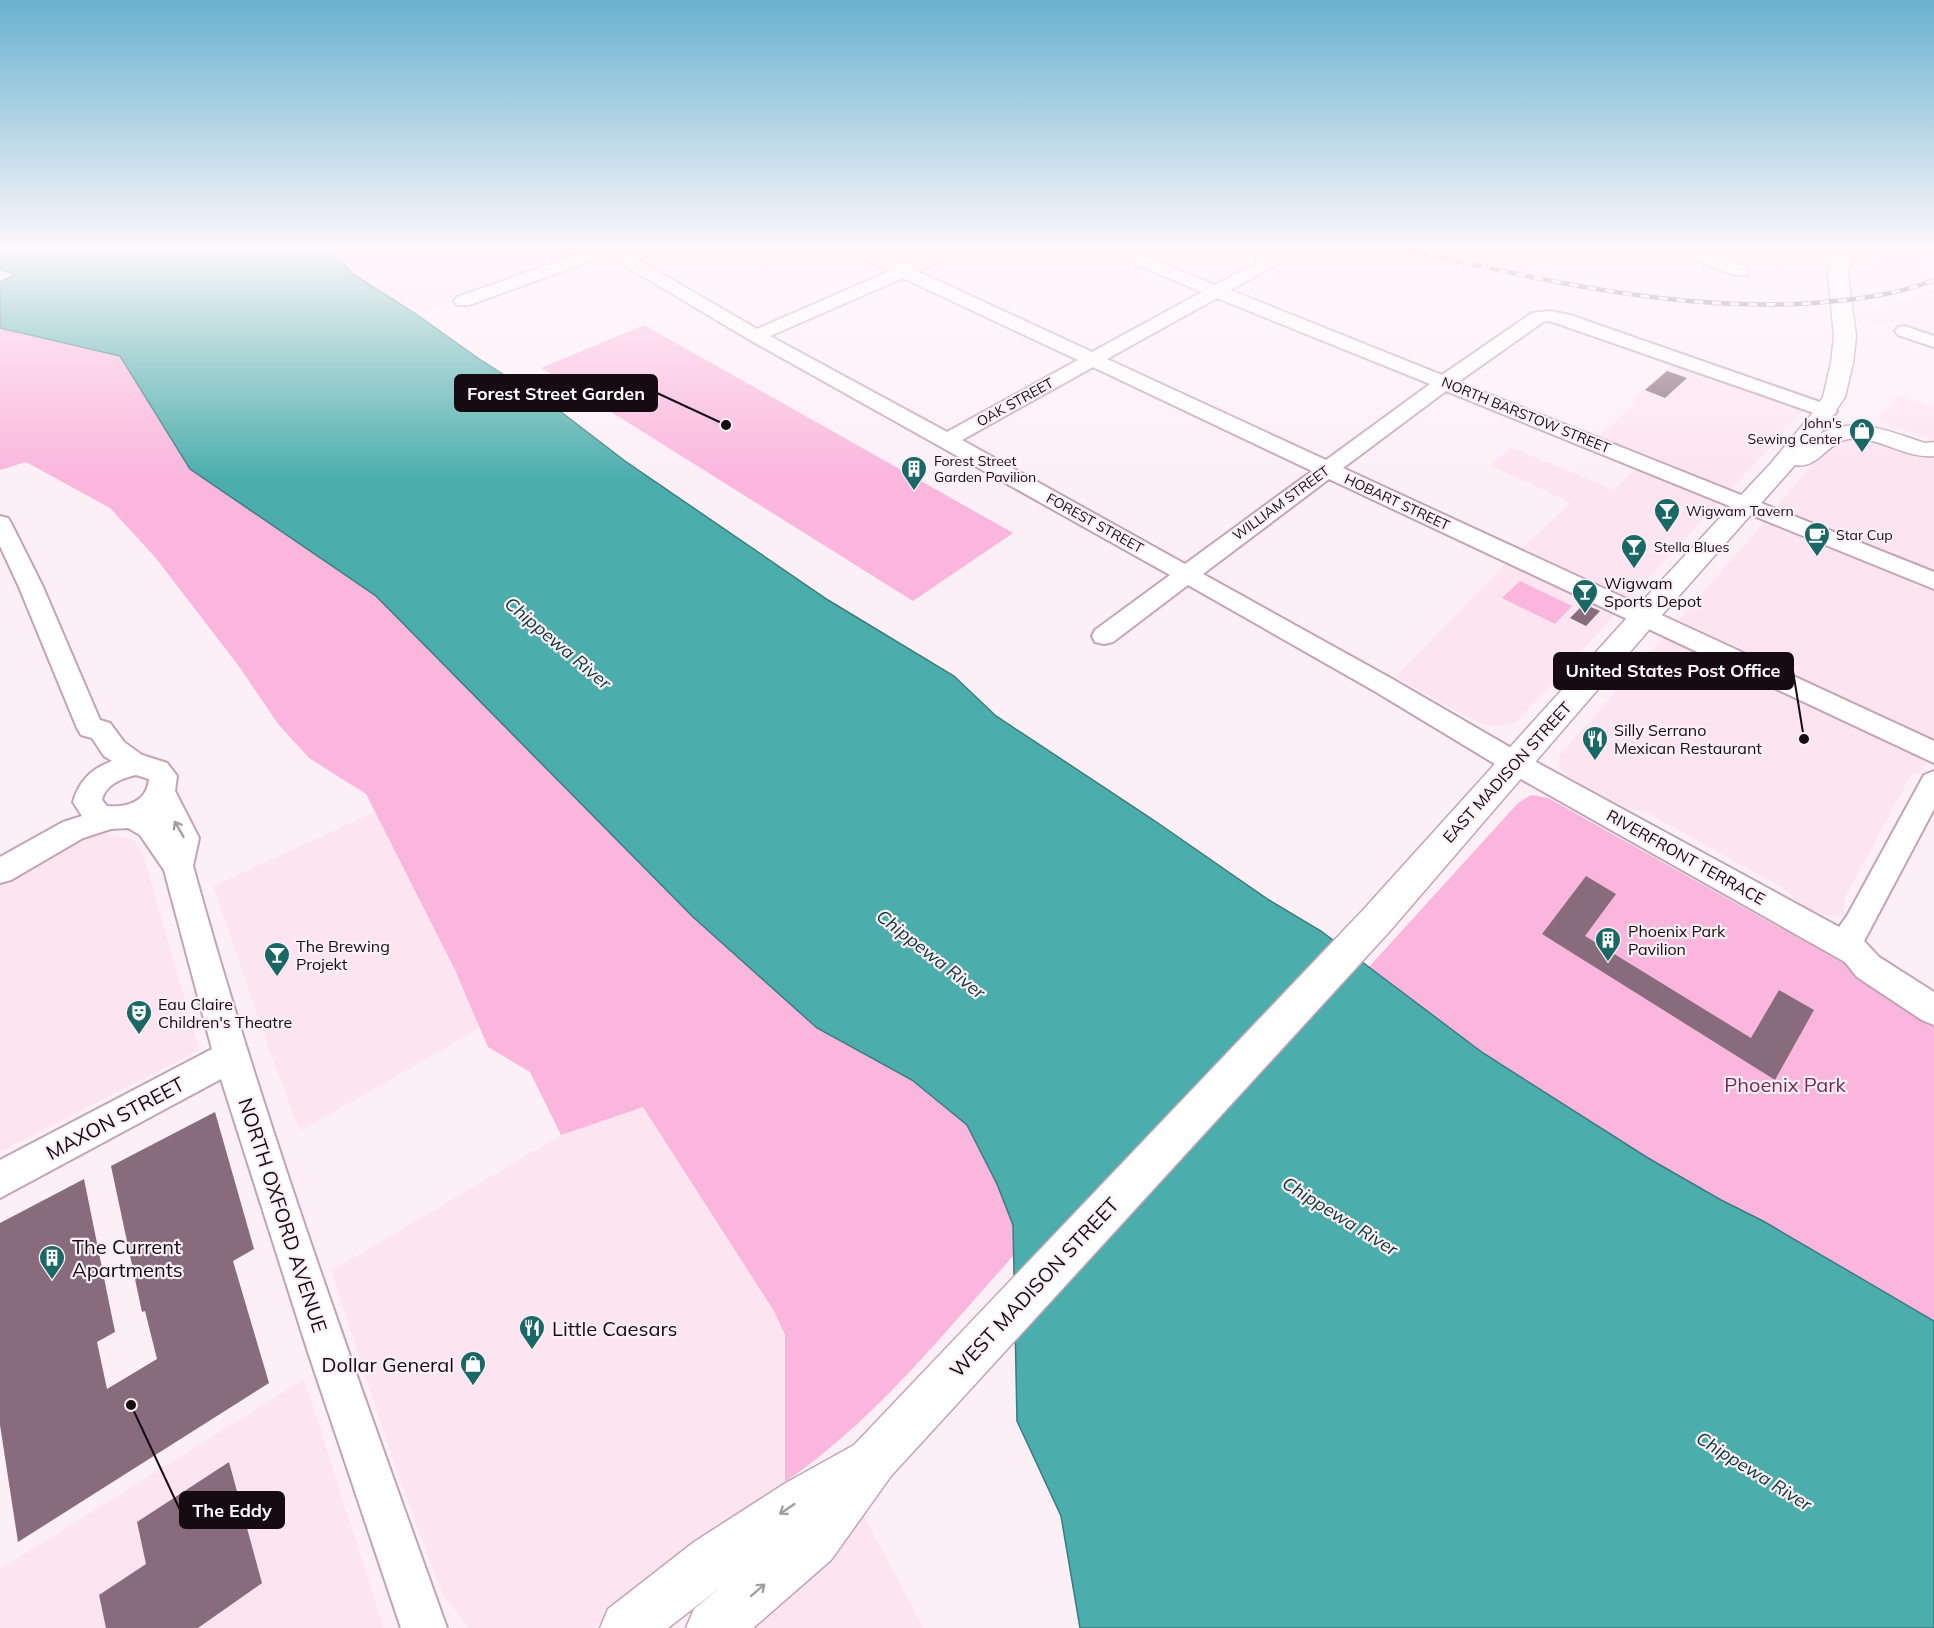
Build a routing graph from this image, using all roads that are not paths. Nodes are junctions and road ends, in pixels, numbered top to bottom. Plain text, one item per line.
1 (741, 327) edge
2 (776, 327) edge
3 (1024, 327) edge
4 (1151, 327) edge
5 (1308, 327) edge
6 (1524, 327) edge
7 (1585, 327) edge
8 (1823, 327) edge
9 (1844, 327) edge
10 (1904, 331) dead end
11 (756, 336) junction
12 (1934, 342) edge
13 (1093, 359) junction
14 (1446, 382) junction
15 (1831, 403) junction
16 (947, 440) junction
17 (1934, 449) edge
18 (1780, 468) junction
19 (1328, 469) junction
20 (1746, 506) junction
21 (0, 523) edge
22 (1186, 575) junction
23 (1934, 581) edge
24 (1644, 617) junction
25 (1104, 636) dead end
26 (90, 728) junction
27 (1934, 753) edge
28 (1515, 763) junction
29 (136, 765) junction
30 (1934, 782) edge
31 (96, 785) junction
32 (162, 794) junction
33 (120, 817) junction
34 (0, 857) edge
35 (178, 866) junction
36 (0, 871) edge
37 (1849, 949) junction
38 (1934, 990) edge
39 (1934, 1010) edge
40 (231, 1056) junction
41 (1194, 1114) joint
42 (0, 1180) edge
43 (874, 1459) junction
44 (424, 1628) edge
45 (627, 1628) edge
46 (713, 1628) edge

1 - 11 street, FOREST STREET
2 - 11 street
3 - 13 street, HOBART STREET
4 - 13 street, OAK STREET
5 - 14 street, NORTH BARSTOW STREET
6 - 14 street, WILLIAM STREET
7 - 15 street, WILLIAM STREET
8 - 15 main road
9 - 15 main road, EAST MADISON STREET
10 - 12 street
11 - 16 street, FOREST STREET
13 - 16 street, OAK STREET
13 - 19 street, HOBART STREET
14 - 19 street, WILLIAM STREET
14 - 20 street, NORTH BARSTOW STREET
15 - 17 main road
15 - 18 main road, EAST MADISON STREET
16 - 22 street, FOREST STREET
17 - 18 main road
18 - 20 main road, EAST MADISON STREET
19 - 22 street, WILLIAM STREET
19 - 24 street, HOBART STREET
20 - 23 street, NORTH BARSTOW STREET
20 - 24 main road, EAST MADISON STREET
21 - 26 street
22 - 25 street, WILLIAM STREET
22 - 28 street, FOREST STREET
24 - 27 street, HOBART STREET
24 - 28 main road, EAST MADISON STREET
26 - 29 street
26 - 31 street
28 - 37 street, RIVERFRONT TERRACE
28 - 41 main road, EAST MADISON STREET
29 - 31 street
29 - 32 street, NORTH OXFORD AVENUE
30 - 37 street
31 - 33 street, NORTH OXFORD AVENUE
31 - 34 street
32 - 33 street
35 -> 32 street, NORTH OXFORD AVENUE
33 - 35 street, NORTH OXFORD AVENUE
33 - 36 street
35 - 40 street, NORTH OXFORD AVENUE
37 - 38 street, RIVERFRONT TERRACE
37 - 39 street, RIVERFRONT TERRACE
40 - 42 street, MAXON STREET
40 - 44 street, NORTH OXFORD AVENUE
41 - 43 main road, WEST MADISON STREET
43 -> 45 main road, WEST MADISON STREET
46 -> 43 main road, WEST MADISON STREET

